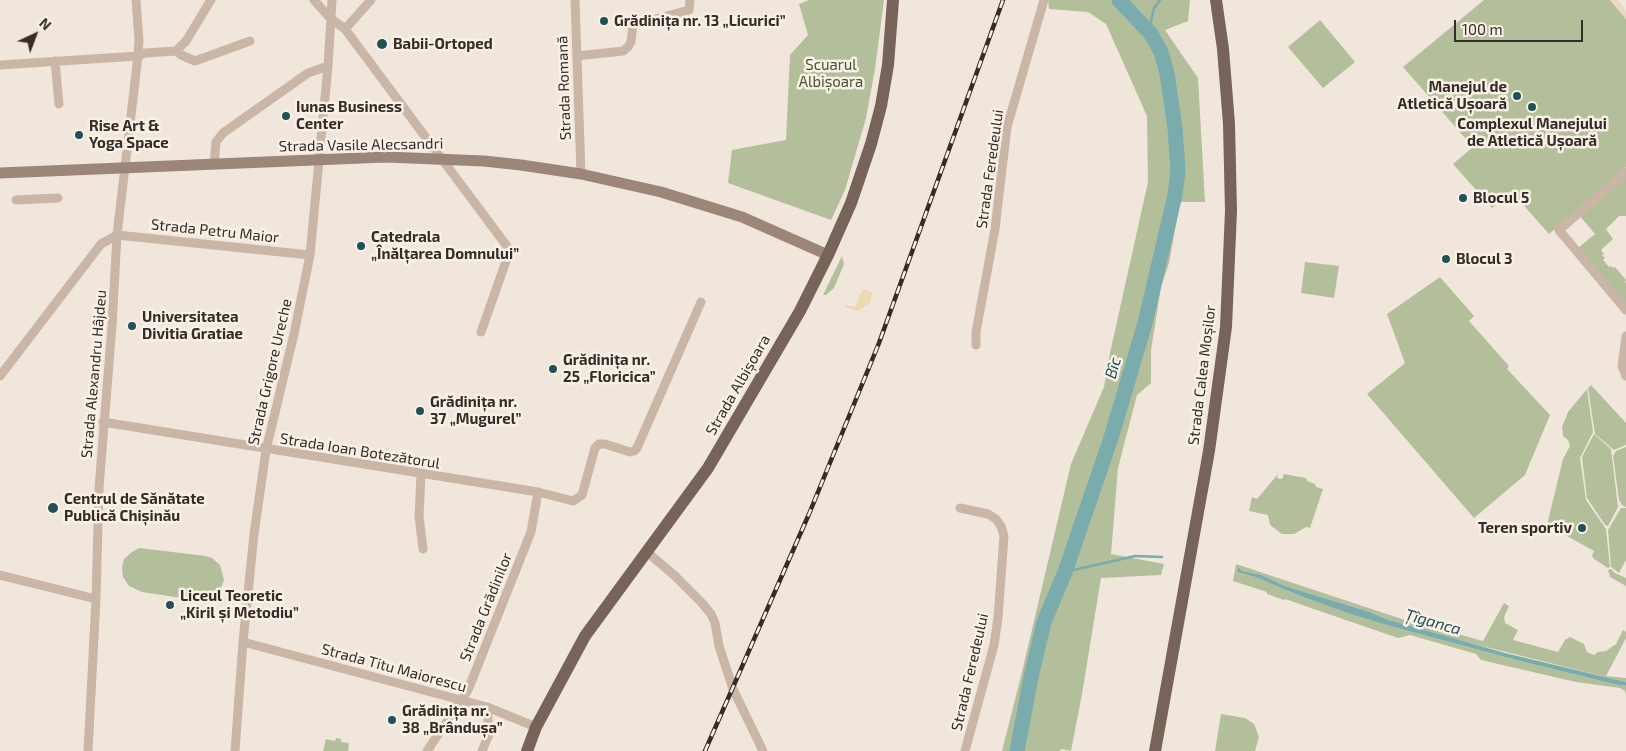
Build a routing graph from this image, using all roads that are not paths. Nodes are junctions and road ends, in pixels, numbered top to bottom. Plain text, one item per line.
1 (136, 0) edge
2 (210, 0) edge
3 (314, 0) edge
4 (332, 0) edge
5 (371, 0) edge
6 (575, 0) edge
7 (690, 0) edge
8 (893, 0) edge
9 (1044, 0) edge
10 (1216, 0) edge
11 (330, 18) junction
12 (345, 29) junction
13 (250, 41) dead end
14 (176, 51) junction
15 (138, 56) junction
16 (577, 56) junction
17 (55, 61) junction
18 (0, 65) edge
19 (328, 66) junction
20 (58, 104) dead end
21 (442, 158) junction
22 (318, 159) junction
23 (214, 164) junction
24 (125, 168) junction
25 (1626, 172) edge
26 (0, 173) edge
27 (581, 174) junction
28 (58, 198) dead end
29 (16, 200) dead end
30 (117, 236) junction
31 (310, 255) junction
32 (828, 256) junction
33 (701, 302) dead end
34 (1626, 310) edge
35 (481, 332) dead end
36 (1626, 336) edge
37 (976, 345) dead end
38 (0, 362) edge
39 (10, 363) junction
40 (0, 376) edge
41 (1626, 376) edge
42 (103, 422) junction
43 (266, 450) junction
44 (421, 474) junction
45 (538, 492) junction
46 (960, 508) dead end
47 (423, 549) dead end
48 (647, 552) junction
49 (0, 575) edge
50 (96, 599) junction
51 (243, 642) junction
52 (461, 700) junction
53 (487, 706) junction
54 (536, 727) junction
55 (88, 751) edge
56 (235, 751) edge
57 (427, 751) edge
58 (482, 751) edge
59 (527, 751) edge
60 (763, 751) edge
61 (965, 751) edge
62 (1155, 751) edge

1 - 15 street, Strada Alexandru Hâjdeu
2 - 14 street
3 - 11 street
4 - 11 street, Strada Grigore Ureche
5 - 12 street
6 - 16 street, Strada Romană
7 - 16 street
8 - 32 main road, Strada Albișoara
9 - 37 street, Strada Feredeului
10 - 62 main road, Strada Calea Moșilor
11 - 12 street
11 - 19 street, Strada Grigore Ureche
12 - 21 street
13 - 14 street
14 - 15 street
15 - 17 street
15 - 24 street, Strada Alexandru Hâjdeu
16 - 27 street, Strada Romană
17 - 18 street
17 - 20 street
19 - 22 street, Strada Grigore Ureche
19 - 23 street
21 - 22 main road, Strada Vasile Alecsandri
21 - 27 main road, Strada Vasile Alecsandri
21 - 35 street
22 - 23 main road, Strada Vasile Alecsandri
22 - 31 street, Strada Grigore Ureche
23 - 24 main road, Strada Vasile Alecsandri
24 - 26 main road, Strada Vasile Alecsandri
24 - 30 street, Strada Alexandru Hâjdeu
25 - 34 street
27 - 32 main road, Strada Vasile Alecsandri
28 - 29 street
30 - 31 street, Strada Petru Maior
30 - 39 street
30 - 42 street, Strada Alexandru Hâjdeu
31 - 43 street, Strada Grigore Ureche
32 - 48 main road, Strada Albișoara
33 - 45 street, Strada Ioan Botezătorul
36 - 41 street
38 - 39 street
39 - 40 street
42 - 43 street, Strada Ioan Botezătorul
42 - 50 street, Strada Alexandru Hâjdeu
43 - 44 street, Strada Ioan Botezătorul
43 - 51 street, Strada Grigore Ureche
44 - 45 street, Strada Ioan Botezătorul
44 - 47 street
45 - 52 street, Strada Grădinilor
46 - 61 street, Strada Feredeului
48 - 54 main road, Strada Albișoara
48 - 60 street
49 - 50 street
50 - 55 street, Strada Alexandru Hâjdeu
51 - 52 street, Strada Titu Maiorescu
51 - 56 street, Strada Grigore Ureche
52 - 53 street, Strada Titu Maiorescu
52 - 57 street, Strada Grădinilor
53 - 54 street, Strada Titu Maiorescu
53 - 58 street
54 - 59 main road, Strada Albișoara

